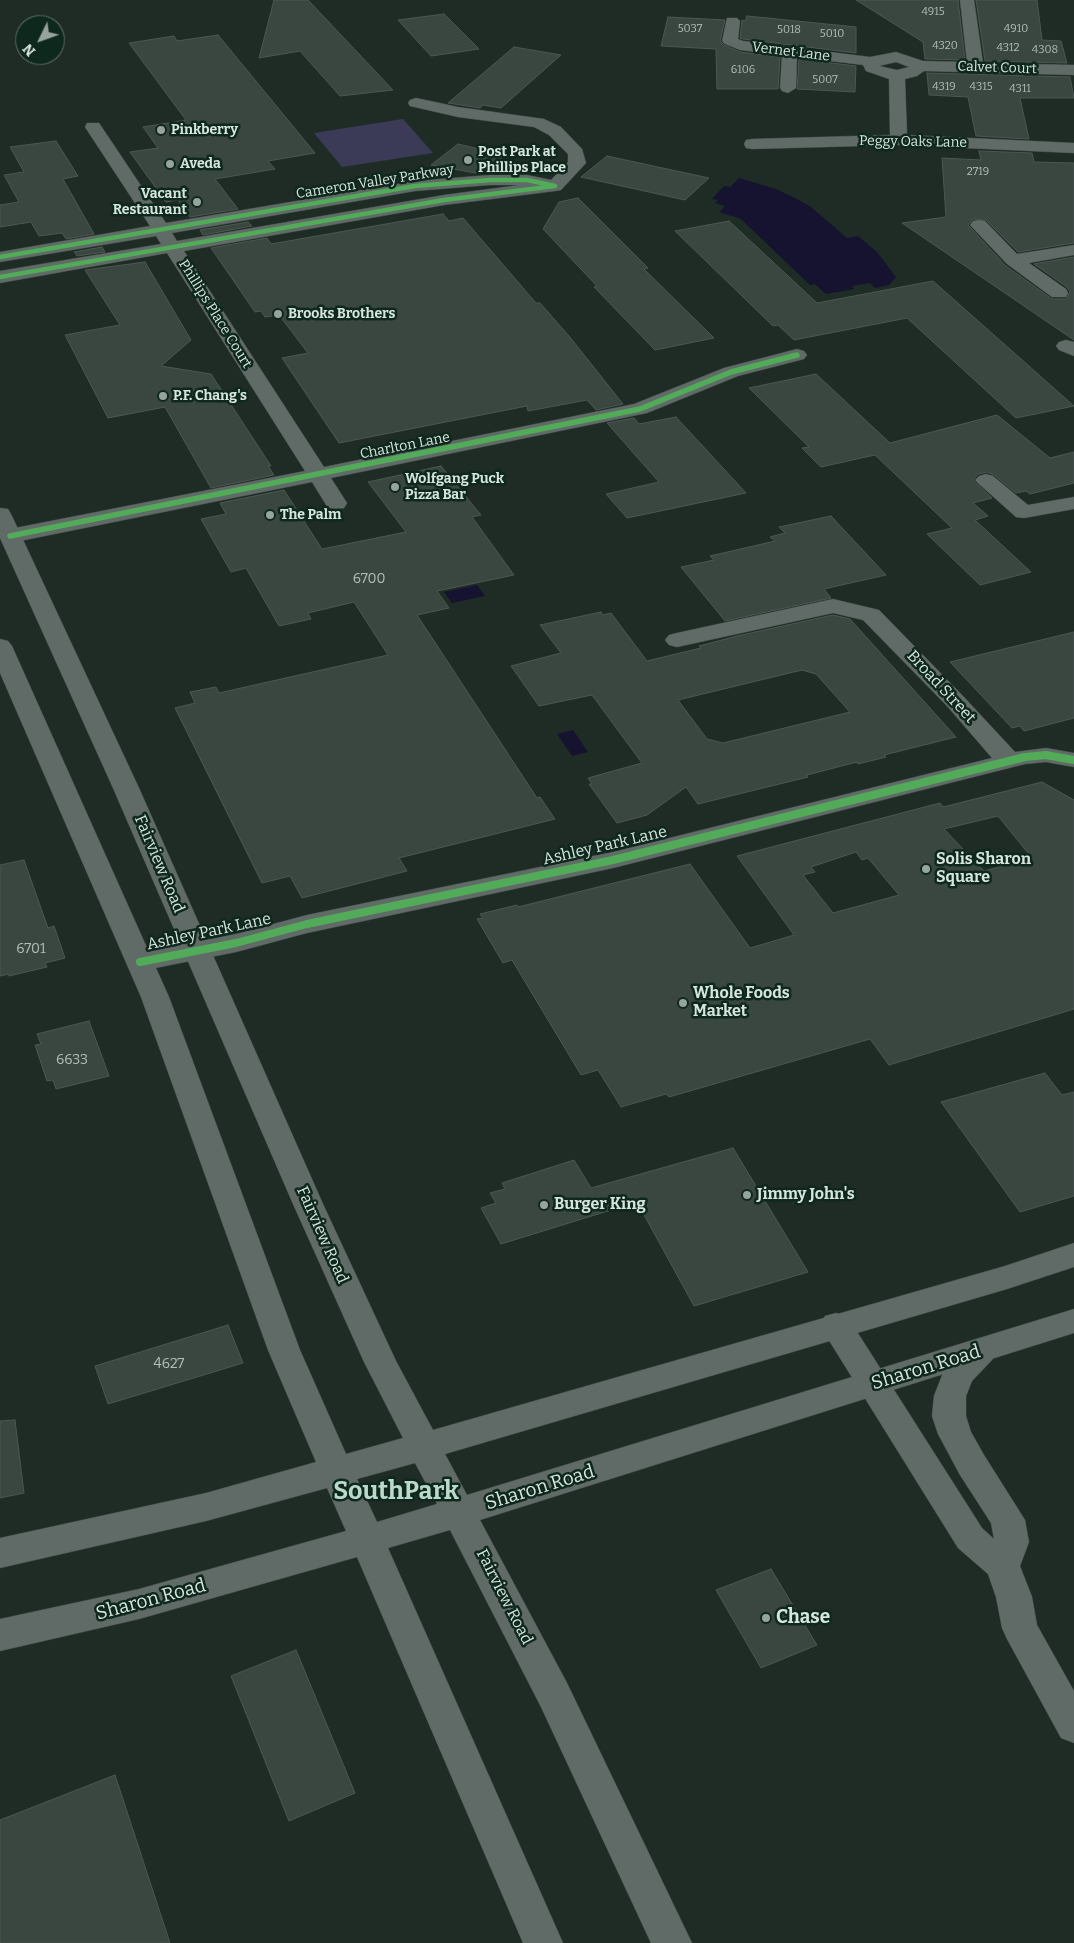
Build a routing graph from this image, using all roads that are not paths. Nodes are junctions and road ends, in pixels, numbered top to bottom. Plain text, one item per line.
1 (967, 0) edge
2 (732, 22) dead end
3 (791, 52) junction
4 (873, 62) junction
5 (920, 66) junction
6 (976, 67) junction
7 (1074, 70) edge
8 (897, 75) junction
9 (788, 88) dead end
10 (416, 103) dead end
11 (93, 127) dead end
12 (900, 140) junction
13 (752, 144) dead end
14 (1074, 148) edge
15 (556, 186) junction
16 (979, 225) dead end
17 (161, 230) junction
18 (173, 248) junction
19 (1074, 250) edge
20 (0, 257) edge
21 (1013, 260) junction
22 (0, 277) edge
23 (1059, 293) dead end
24 (797, 356) dead end
25 (318, 476) junction
26 (986, 480) dead end
27 (336, 503) dead end
28 (1074, 503) edge
29 (5, 525) edge
30 (677, 640) dead end
31 (0, 646) edge
32 (1074, 760) edge
33 (1009, 761) junction
34 (197, 951) junction
35 (140, 962) junction
36 (1074, 1255) edge
37 (1074, 1321) edge
38 (836, 1325) junction
39 (981, 1351) junction
40 (873, 1384) junction
41 (425, 1446) junction
42 (336, 1471) junction
43 (460, 1512) junction
44 (366, 1540) junction
45 (0, 1553) edge
46 (1002, 1565) junction
47 (0, 1635) edge
48 (1074, 1726) edge
49 (543, 1943) edge
50 (672, 1943) edge

1 - 6 street
2 - 3 street, Vernet Lane
3 - 4 street, Vernet Lane
3 - 9 street
4 - 5 street, Calvet Court
4 - 8 street
5 - 6 street, Calvet Court
5 - 8 street, Calvet Court
6 - 7 street, Calvet Court
8 - 12 street
10 - 15 street
11 - 17 street, Phillips Place Court
12 - 13 street, Peggy Oaks Lane
12 - 14 street, Peggy Oaks Lane
15 - 17 street, Cameron Valley Parkway
15 - 18 street, Cameron Valley Parkway
16 - 21 street
17 - 18 street, Phillips Place Court
17 - 20 street, Cameron Valley Parkway
18 - 22 street, Cameron Valley Parkway
18 - 25 street, Phillips Place Court
19 - 21 street
21 - 23 street
24 - 25 street, Charlton Lane
25 - 27 street, Phillips Place Court
25 - 29 street, Charlton Lane
26 - 28 street
29 - 34 street, Fairview Road
30 - 33 street, Broad Street
31 - 35 street
32 - 33 street, Ashley Park Lane
33 - 34 street, Ashley Park Lane
34 - 35 street, Ashley Park Lane
34 - 41 street, Fairview Road
35 - 42 street
36 - 38 street
37 - 39 street, Sharon Road
38 - 40 street
38 - 41 street
39 - 40 street, Sharon Road
39 - 46 street
40 - 43 street, Sharon Road
40 - 46 street
41 - 42 street
41 - 43 street, Fairview Road
42 - 44 street
42 - 45 street
43 - 44 street, Sharon Road
43 - 50 street, Fairview Road
44 - 47 street, Sharon Road
44 - 49 street
46 - 48 street

